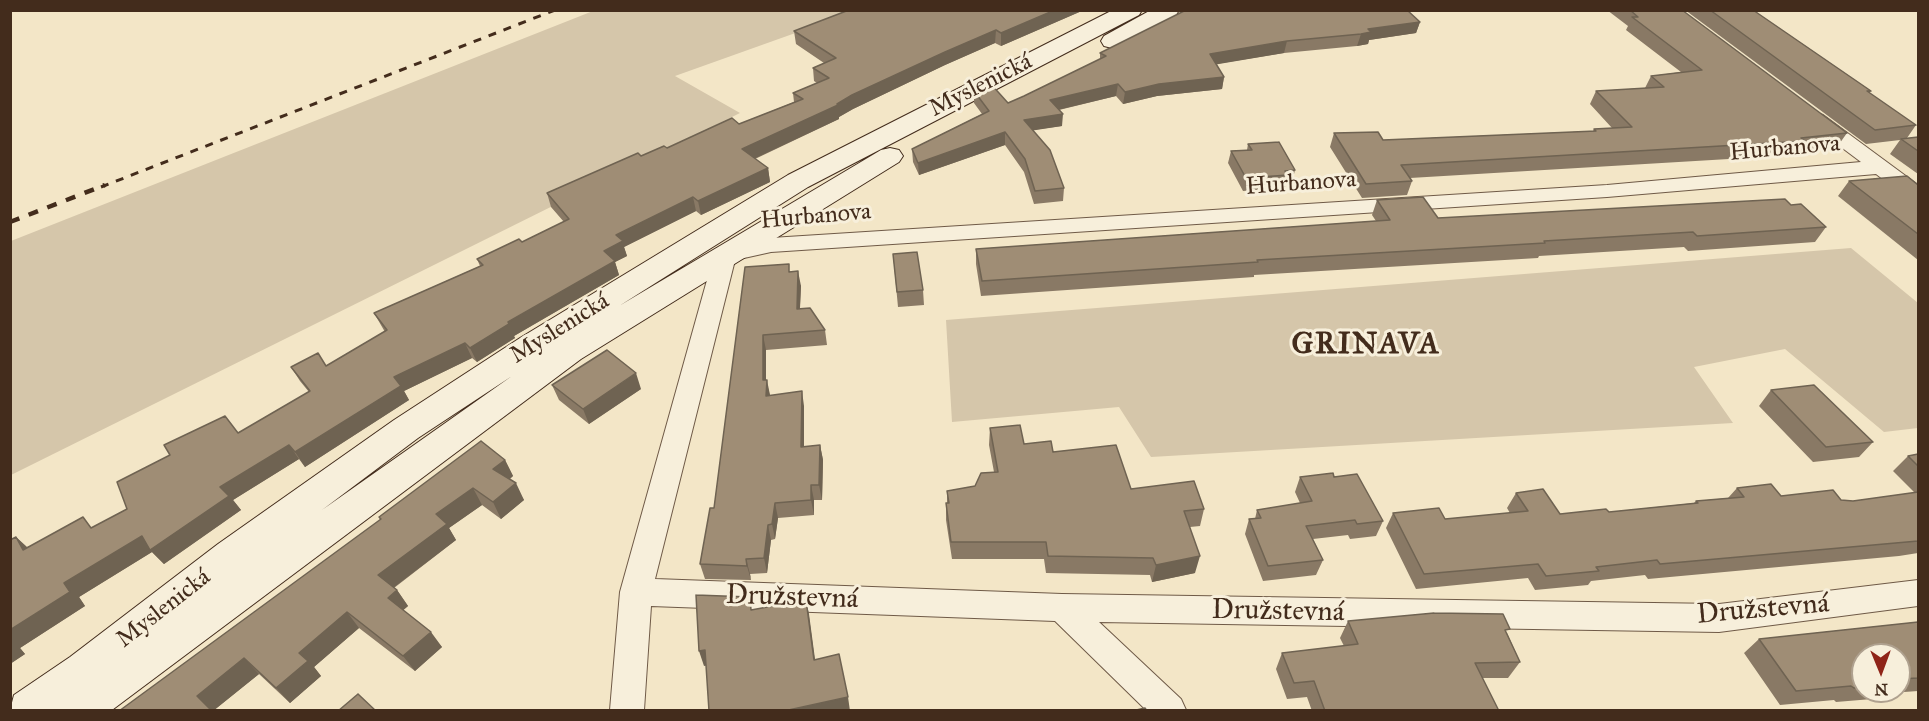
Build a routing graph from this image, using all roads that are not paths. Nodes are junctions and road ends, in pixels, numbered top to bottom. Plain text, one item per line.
1 (1131, 10) edge
2 (1168, 10) edge
3 (1803, 110) edge
4 (1881, 167) junction
5 (1918, 195) edge
6 (725, 255) junction
7 (636, 592) junction
8 (1918, 593) edge
9 (1062, 608) junction
10 (626, 710) edge
11 (30, 711) edge
12 (78, 711) edge
13 (1169, 711) edge

1 - 11 main road, Myslenická
2 - 6 main road, Myslenická
3 - 4 street
4 - 5 street
4 - 6 street, Hurbanova
6 - 7 street
6 - 12 main road, Myslenická
7 - 9 street, Družstevná
7 - 10 street
8 - 9 street, Družstevná
9 - 13 street

